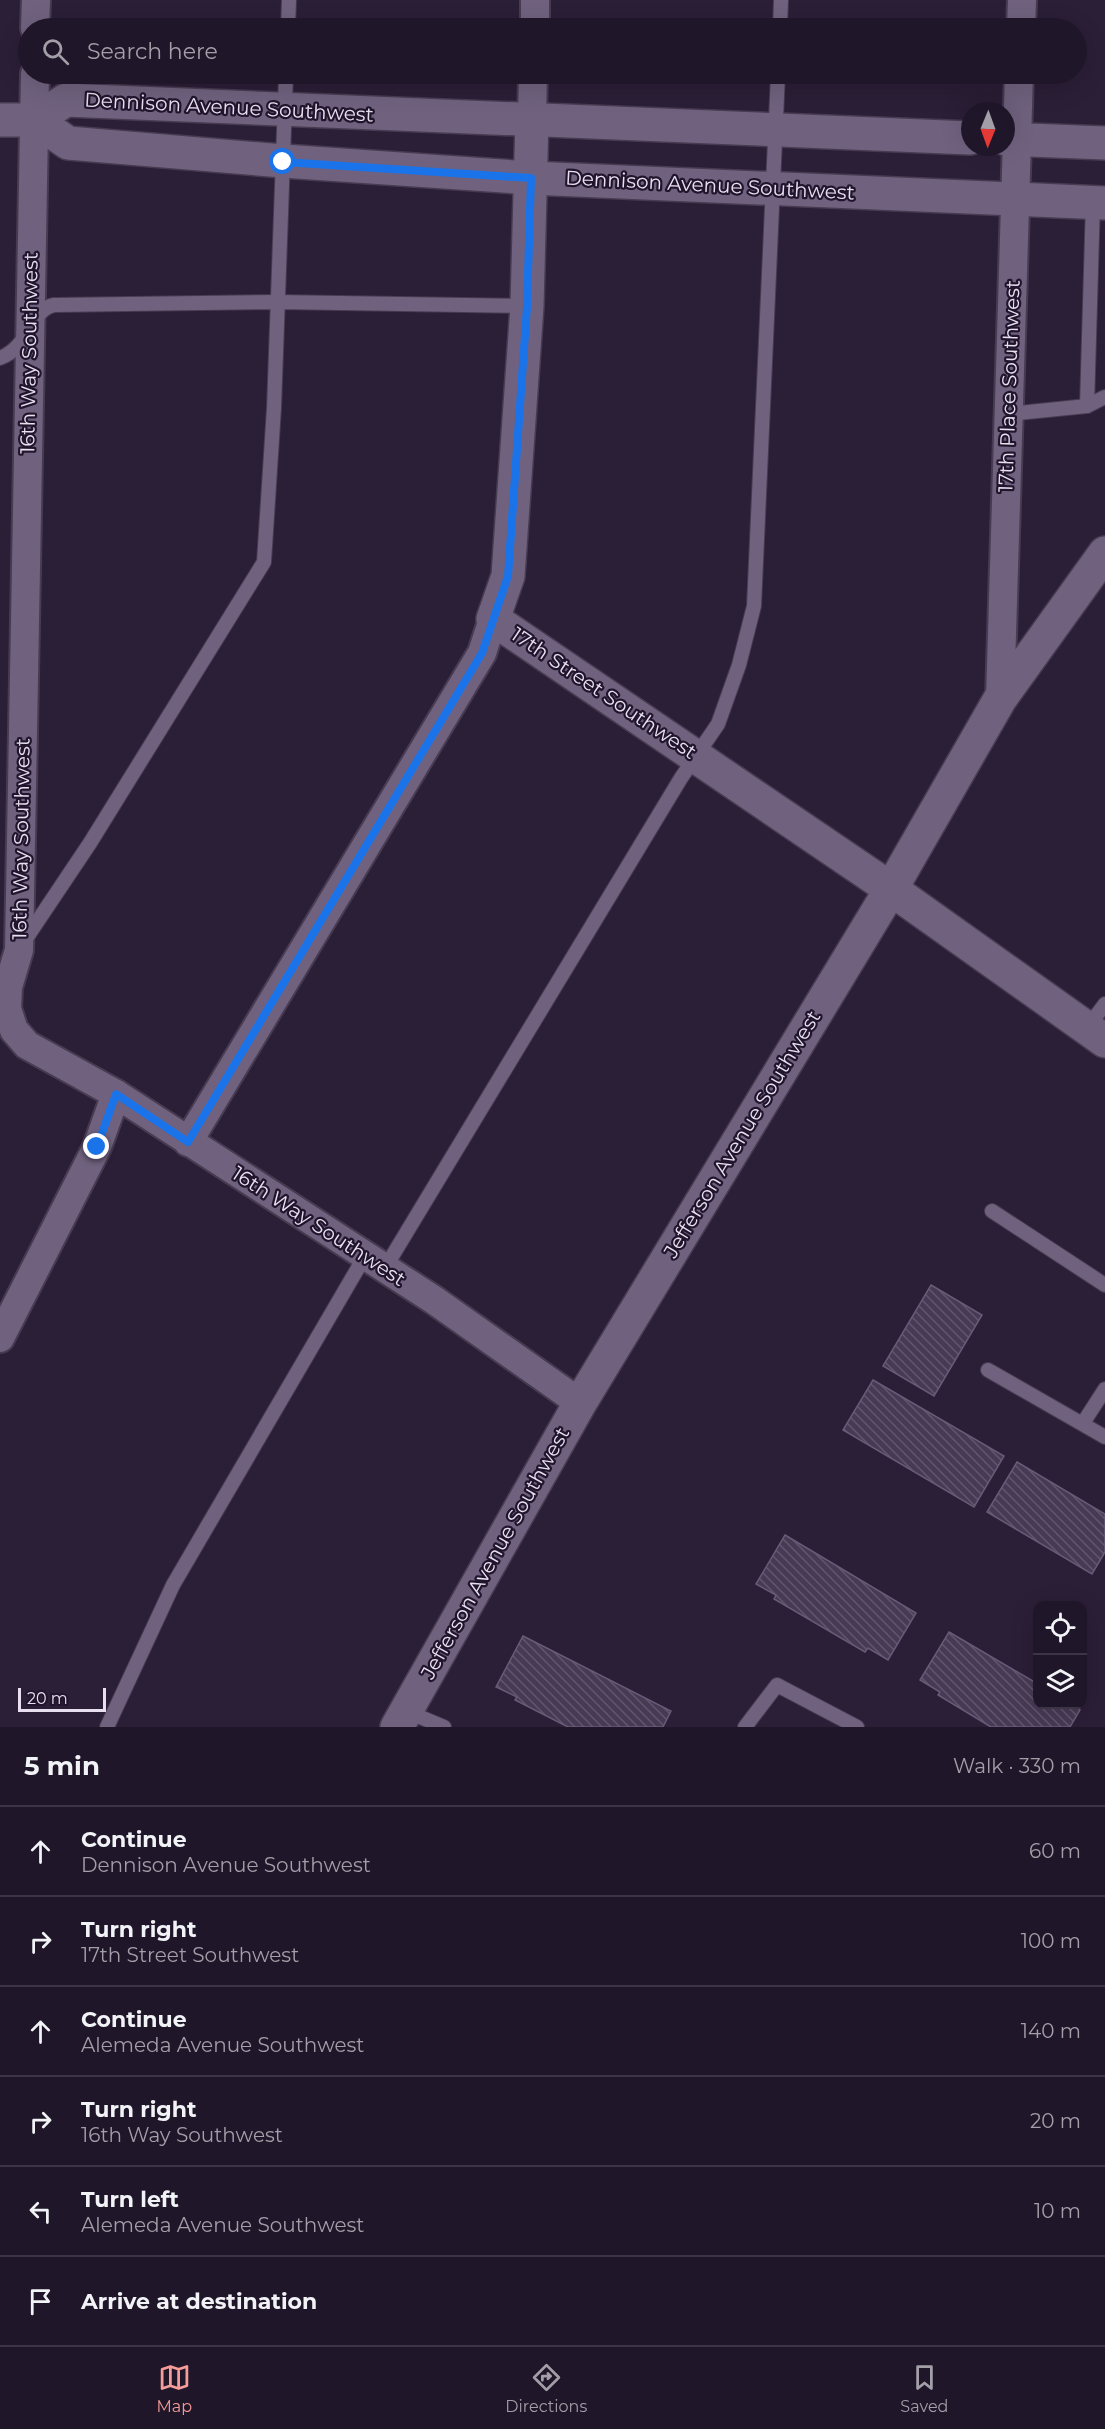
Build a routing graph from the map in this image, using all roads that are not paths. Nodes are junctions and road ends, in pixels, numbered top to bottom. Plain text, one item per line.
1 (36, 0) edge
2 (289, 0) edge
3 (535, 0) edge
4 (781, 0) edge
5 (1022, 0) edge
6 (35, 18) edge
7 (288, 18) edge
8 (535, 18) edge
9 (780, 18) edge
10 (1021, 18) edge
11 (35, 84) edge
12 (286, 84) edge
13 (533, 84) edge
14 (778, 84) edge
15 (1018, 84) edge
16 (1015, 106) edge
17 (285, 111) junction
18 (532, 119) junction
19 (0, 120) edge
20 (35, 120) junction
21 (776, 131) junction
22 (961, 138) edge
23 (1015, 139) edge
24 (1105, 143) edge
25 (1012, 156) edge
26 (283, 162) junction
27 (531, 178) junction
28 (772, 189) junction
29 (1014, 198) junction
30 (1099, 202) edge
31 (277, 302) junction
32 (527, 306) junction
33 (29, 333) junction
34 (0, 358) edge
35 (1105, 397) edge
36 (1087, 406) junction
37 (1008, 414) junction
38 (1105, 553) edge
39 (13, 593) edge
40 (493, 619) junction
41 (1000, 699) junction
42 (698, 756) junction
43 (891, 889) junction
44 (9, 956) edge
45 (1099, 1024) edge
46 (116, 1094) junction
47 (188, 1142) junction
48 (992, 1211) dead end
49 (375, 1262) junction
50 (1105, 1285) edge
51 (0, 1338) edge
52 (988, 1370) dead end
53 (1105, 1389) edge
54 (580, 1403) junction
55 (1083, 1423) junction
56 (1105, 1437) edge
57 (402, 1719) edge
58 (107, 1727) edge
59 (444, 1727) edge
60 (745, 1727) edge
61 (857, 1727) edge

1 - 6 street
2 - 7 lane
3 - 8 street
4 - 9 lane
5 - 10 street
11 - 20 street, 16th Way Southwest
12 - 17 lane
13 - 18 street, 17th Street Southwest
14 - 21 lane
15 - 16 street, 17th Place Southwest
17 - 18 street, Dennison Avenue Southwest
17 - 20 street, Dennison Avenue Southwest
17 - 26 lane
18 - 21 street, Dennison Avenue Southwest
18 - 27 street, 17th Street Southwest
19 - 20 street
20 - 26 street, Dennison Avenue Southwest
20 - 33 street, 16th Way Southwest
21 - 22 street, Dennison Avenue Southwest
21 - 28 lane
23 - 24 street
25 - 29 street, 17th Place Southwest
26 - 27 street, Dennison Avenue Southwest
26 - 31 lane
27 - 28 street, Dennison Avenue Southwest
27 - 32 street, 17th Street Southwest
28 - 29 street, Dennison Avenue Southwest
28 - 42 lane
29 - 30 street, Dennison Avenue Southwest
29 - 37 street, 17th Place Southwest
30 - 36 lane
31 - 32 lane
31 - 33 lane
31 - 44 lane
32 - 40 street, 17th Street Southwest
33 - 34 lane
33 - 39 street, 16th Way Southwest
35 - 36 lane
36 - 37 lane
37 - 41 street, 17th Place Southwest
38 - 41 street, Jefferson Avenue Southwest
39 - 44 street, 16th Way Southwest
40 - 42 street, 17th Street Southwest
40 - 47 street
41 - 43 street, Jefferson Avenue Southwest
42 - 43 street, 17th Street Southwest
42 - 49 lane
43 - 45 street, 17th Street Southwest
43 - 54 street, Jefferson Avenue Southwest
44 - 46 street, 16th Way Southwest
46 - 47 street, 16th Way Southwest
46 - 51 street
47 - 49 street, 16th Way Southwest
48 - 50 lane
49 - 54 street, 16th Way Southwest
49 - 58 lane
52 - 55 lane
53 - 55 lane
54 - 57 street, Jefferson Avenue Southwest
55 - 56 lane
57 - 59 lane
60 - 61 lane

